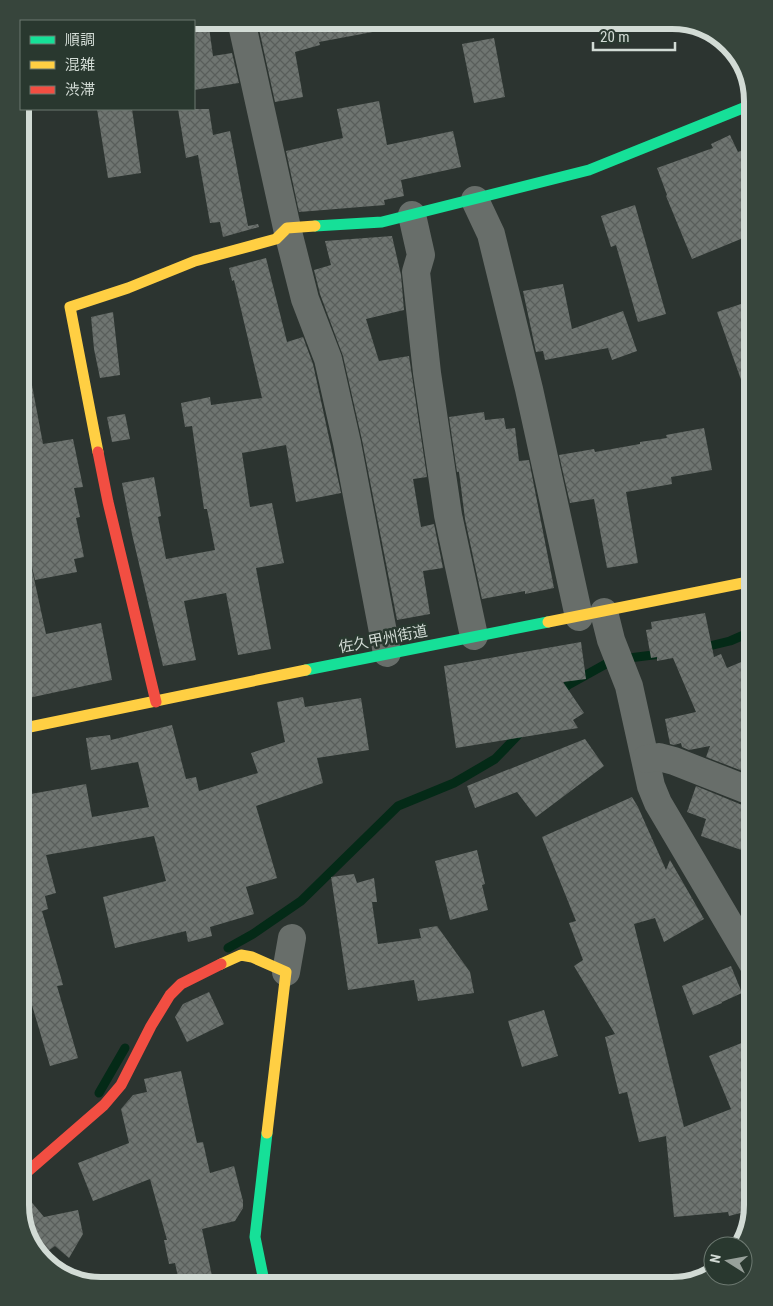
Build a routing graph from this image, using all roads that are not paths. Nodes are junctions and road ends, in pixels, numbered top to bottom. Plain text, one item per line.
1 (242, 29) edge
2 (744, 108) edge
3 (475, 200) junction
4 (412, 215) junction
5 (287, 228) junction
6 (744, 583) edge
7 (591, 615) junction
8 (474, 636) junction
9 (388, 653) junction
10 (156, 702) junction
11 (29, 727) edge
12 (646, 759) junction
13 (744, 788) edge
14 (292, 938) dead end
15 (744, 949) edge
16 (286, 972) junction
17 (29, 1170) edge
18 (263, 1277) edge

1 - 5 street
2 - 3 street
3 - 4 street
3 - 7 street
4 - 5 street
4 - 8 street
5 - 9 street
5 - 10 street
6 - 7 street, 佐久甲州街道
7 - 8 street, 佐久甲州街道
7 - 12 street
8 - 9 street, 佐久甲州街道
9 - 10 street, 佐久甲州街道
10 - 11 street, 佐久甲州街道
12 - 13 street
12 - 15 street
14 - 16 street
16 - 17 street
16 - 18 street

